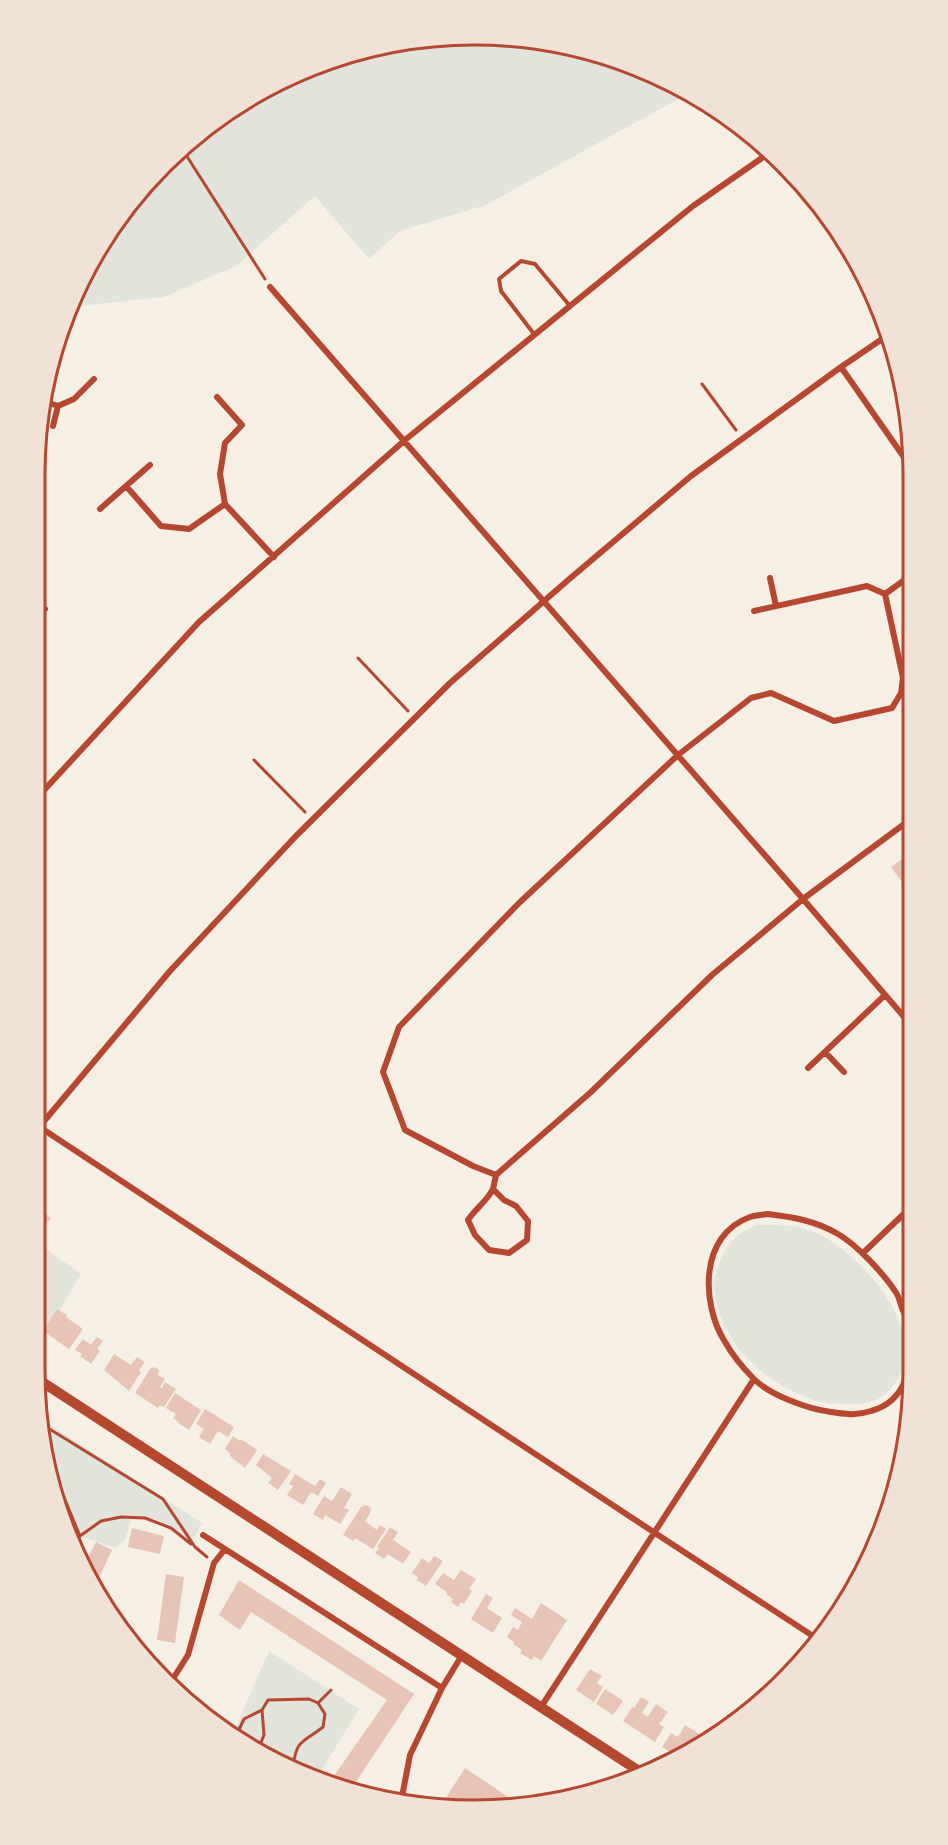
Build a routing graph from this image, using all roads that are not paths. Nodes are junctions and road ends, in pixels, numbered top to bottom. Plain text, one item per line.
1 (763, 157) edge
2 (270, 287) road end
3 (570, 306) junction
4 (535, 335) junction
5 (881, 340) edge
6 (841, 367) junction
7 (94, 379) dead end
8 (218, 397) dead end
9 (51, 403) edge
10 (58, 406) junction
11 (53, 426) dead end
12 (405, 440) junction
13 (902, 455) edge
14 (150, 465) dead end
15 (126, 486) junction
16 (225, 504) junction
17 (100, 509) dead end
18 (274, 557) junction
19 (770, 578) dead end
20 (903, 581) edge
21 (885, 594) junction
22 (543, 602) junction
23 (776, 606) junction
24 (754, 611) dead end
25 (678, 755) junction
26 (45, 789) edge
27 (903, 825) edge
28 (803, 899) junction
29 (885, 995) junction
30 (903, 1015) edge
31 (825, 1052) junction
32 (808, 1068) dead end
33 (844, 1072) dead end
34 (45, 1117) edge
35 (45, 1133) edge
36 (496, 1174) junction
37 (493, 1189) junction
38 (903, 1215) edge
39 (863, 1254) junction
40 (903, 1312) edge
41 (754, 1380) junction
42 (45, 1384) edge
43 (902, 1387) edge
44 (655, 1533) junction
45 (203, 1534) dead end
46 (225, 1549) junction
47 (812, 1635) edge
48 (462, 1655) junction
49 (174, 1677) edge
50 (442, 1688) junction
51 (541, 1707) junction
52 (635, 1768) edge
53 (403, 1794) edge

1 - 3 street
2 - 12 street
3 - 4 street
3 - 4 lane
4 - 12 street
5 - 6 street
6 - 13 street
6 - 22 street
7 - 10 street
8 - 16 street
9 - 10 street
10 - 11 street
12 - 18 street
12 - 22 street
14 - 15 street
15 - 16 street
15 - 17 street
16 - 18 street
18 - 26 street
19 - 23 street
20 - 21 street
21 - 23 street
21 - 25 street
22 - 25 street
22 - 34 street
23 - 24 street
25 - 28 street
25 - 36 street
27 - 28 street
28 - 29 street
28 - 36 street
29 - 30 street
29 - 31 street
31 - 32 street
31 - 33 street
35 - 44 street
36 - 37 street
37 - 37 street
38 - 39 street
39 - 40 street
39 - 41 street
41 - 43 street
41 - 44 street
42 - 48 main road
44 - 47 street
44 - 51 street
45 - 46 street
46 - 49 street
46 - 50 street
48 - 50 street
48 - 51 main road
50 - 53 street
51 - 52 main road

